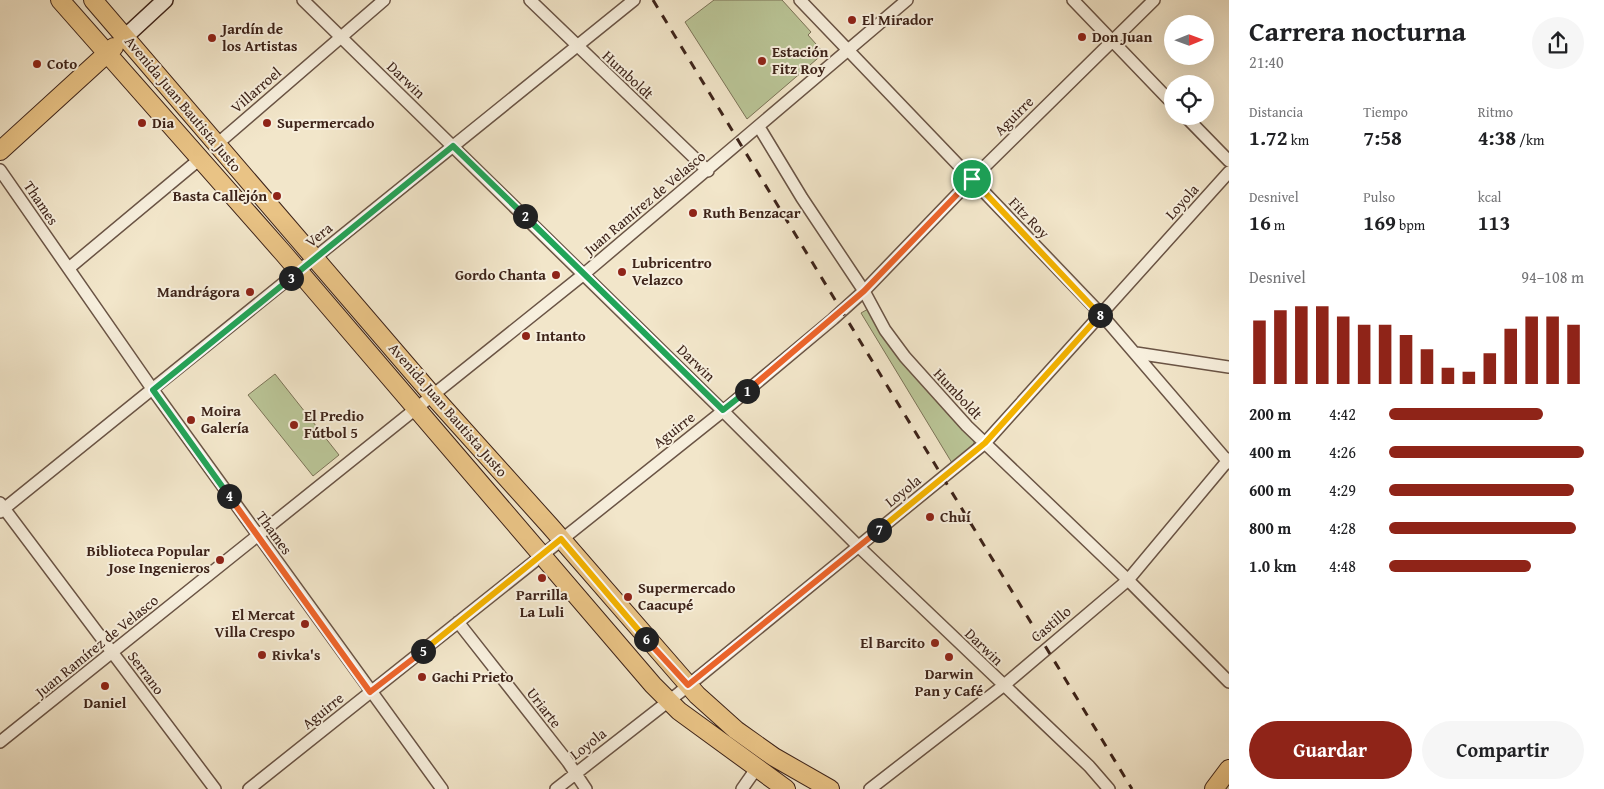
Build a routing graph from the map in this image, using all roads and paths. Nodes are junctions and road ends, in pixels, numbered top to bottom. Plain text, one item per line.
1 (60, 0) edge
2 (93, 0) edge
3 (165, 0) edge
4 (303, 0) edge
5 (384, 0) edge
6 (530, 0) edge
7 (634, 0) edge
8 (800, 0) edge
9 (907, 0) edge
10 (1073, 0) edge
11 (1154, 0) edge
12 (125, 37) junction
13 (341, 38) junction
14 (1112, 41) junction
15 (577, 47) junction
16 (849, 51) junction
17 (106, 53) junction
18 (1164, 95) edge
19 (1194, 125) edge
20 (759, 127) junction
21 (216, 145) junction
22 (453, 146) junction
23 (0, 151) edge
24 (201, 158) junction
25 (1229, 161) edge
26 (0, 170) edge
27 (708, 171) junction
28 (1229, 172) edge
29 (972, 179) junction
30 (316, 257) junction
31 (69, 268) junction
32 (299, 271) junction
33 (584, 274) junction
34 (864, 291) junction
35 (1101, 314) junction
36 (1136, 353) junction
37 (1229, 367) edge
38 (153, 390) junction
39 (434, 397) junction
40 (417, 410) junction
41 (723, 410) junction
42 (985, 443) junction
43 (1228, 461) edge
44 (1, 508) edge
45 (257, 535) junction
46 (561, 539) junction
47 (858, 546) junction
48 (542, 554) junction
49 (1128, 580) junction
50 (458, 622) junction
51 (112, 653) junction
52 (1229, 682) edge
53 (688, 685) junction
54 (1003, 686) junction
55 (370, 692) junction
56 (668, 700) junction
57 (0, 742) edge
58 (756, 769) junction
59 (1229, 769) edge
60 (576, 773) junction
61 (780, 786) edge
62 (215, 789) edge
63 (249, 789) edge
64 (442, 789) edge
65 (556, 789) edge
66 (586, 789) edge
67 (742, 789) edge
68 (830, 789) edge
69 (870, 789) edge
70 (1109, 789) edge
71 (1214, 789) edge

1 - 17 main road, Avenida Juan Bautista Justo
2 - 12 main road, Avenida Juan Bautista Justo
3 - 12 main road
4 - 13 street, Darwin
5 - 13 street, Villarroel
6 - 15 street, Humboldt
7 - 15 street, Vera
8 - 16 street, Fitz Roy
9 - 16 street, Juan Ramírez de Velasco
10 - 14 street
11 - 14 street, Aguirre
12 - 17 main road
12 - 21 main road, Avenida Juan Bautista Justo
13 - 21 street, Villarroel
13 - 22 street, Darwin
14 - 18 street
14 - 29 street, Aguirre
15 - 22 street, Vera
15 - 27 street, Humboldt
16 - 20 street, Juan Ramírez de Velasco
16 - 29 street, Fitz Roy
17 - 23 main road
17 - 24 main road, Avenida Juan Bautista Justo
19 - 25 street
20 - 27 street, Juan Ramírez de Velasco
20 - 34 street, Humboldt
21 - 30 main road, Avenida Juan Bautista Justo
22 - 30 street, Vera
22 - 33 street, Darwin
24 - 31 street
24 - 32 main road, Avenida Juan Bautista Justo
26 - 31 street, Thames
27 - 33 street, Juan Ramírez de Velasco
28 - 35 street, Loyola
29 - 34 street, Aguirre
29 - 35 street, Fitz Roy
30 - 32 street, Vera
30 - 39 main road, Avenida Juan Bautista Justo
31 - 38 street, Thames
32 - 38 street, Vera
32 - 40 main road, Avenida Juan Bautista Justo
33 - 39 street, Juan Ramírez de Velasco
33 - 41 street, Darwin
34 - 41 street, Aguirre
34 - 42 street, Humboldt
35 - 36 street, Fitz Roy
35 - 42 street, Loyola
36 - 37 street
36 - 43 street, Fitz Roy
38 - 44 street, Vera
38 - 45 street, Thames
39 - 40 street, Juan Ramírez de Velasco
39 - 46 main road, Avenida Juan Bautista Justo
40 - 45 street, Juan Ramírez de Velasco
40 - 48 main road, Avenida Juan Bautista Justo
41 - 46 street, Aguirre
41 - 47 street, Darwin
42 - 47 street, Loyola
42 - 49 street, Humboldt
43 - 49 street, Castillo
44 - 51 street, Serrano
45 - 51 street, Juan Ramírez de Velasco
45 - 55 street, Thames
46 - 48 street, Aguirre
46 - 53 main road, Avenida Juan Bautista Justo
47 - 53 street, Loyola
47 - 54 street, Darwin
48 - 50 street, Aguirre
48 - 56 main road, Avenida Juan Bautista Justo
49 - 52 street, Humboldt
49 - 54 street, Castillo
50 - 55 street, Aguirre
50 - 60 street, Uriarte
51 - 57 street, Juan Ramírez de Velasco
51 - 62 street, Serrano
53 - 56 street, Loyola
53 - 68 main road, Avenida Juan Bautista Justo
54 - 69 street, Castillo
54 - 70 street, Darwin
55 - 63 street, Aguirre
55 - 64 street, Thames
56 - 58 main road, Avenida Juan Bautista Justo
56 - 60 street, Loyola
58 - 61 main road, Avenida Juan Bautista Justo
58 - 67 street
59 - 71 main road
60 - 65 street, Loyola
60 - 66 street, Uriarte

